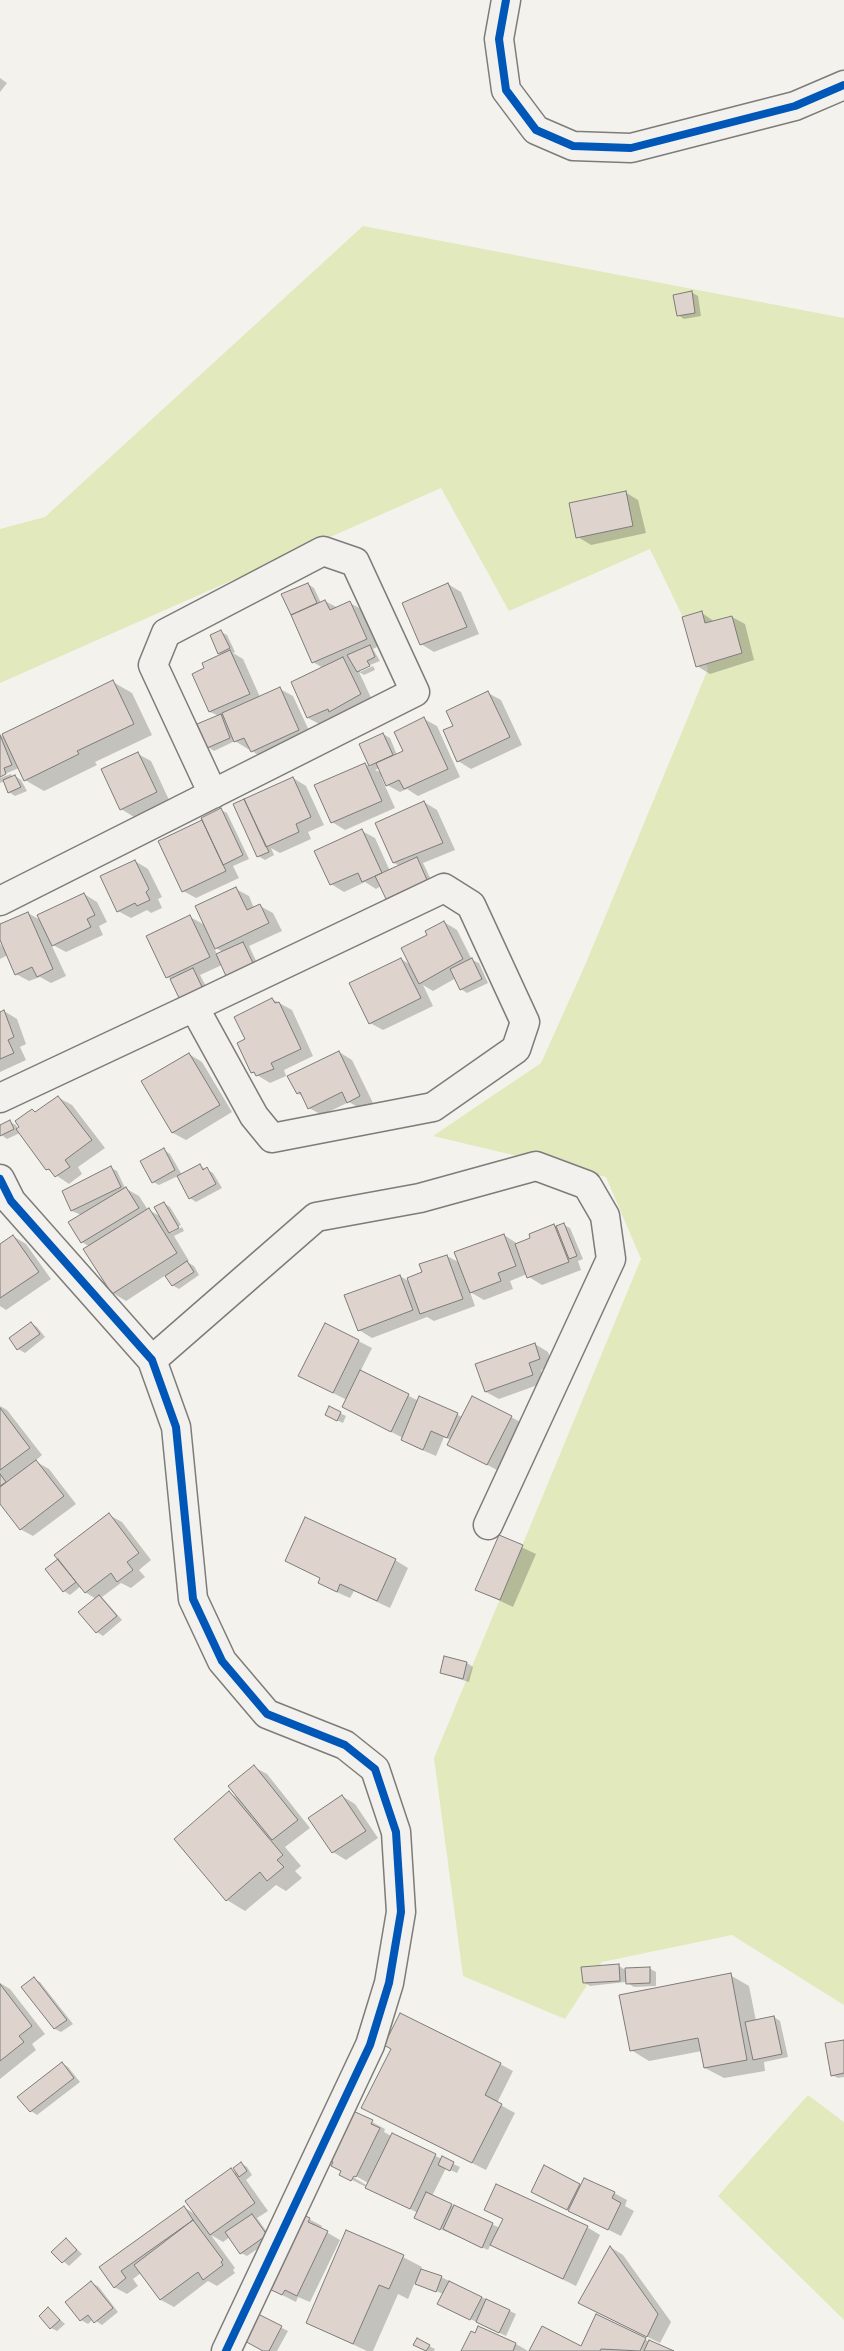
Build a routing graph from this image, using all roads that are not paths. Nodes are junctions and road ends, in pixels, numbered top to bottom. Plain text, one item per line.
1 (506, 0) edge
2 (844, 85) edge
3 (213, 794) junction
4 (0, 901) edge
5 (194, 1006) junction
6 (0, 1098) edge
7 (4, 1196) edge
8 (152, 1360) junction
9 (488, 1525) dead end
10 (226, 2351) edge

1 - 2 street
3 - 3 street
3 - 4 street
5 - 5 street
5 - 6 street
7 - 8 street
8 - 9 street
8 - 10 street

